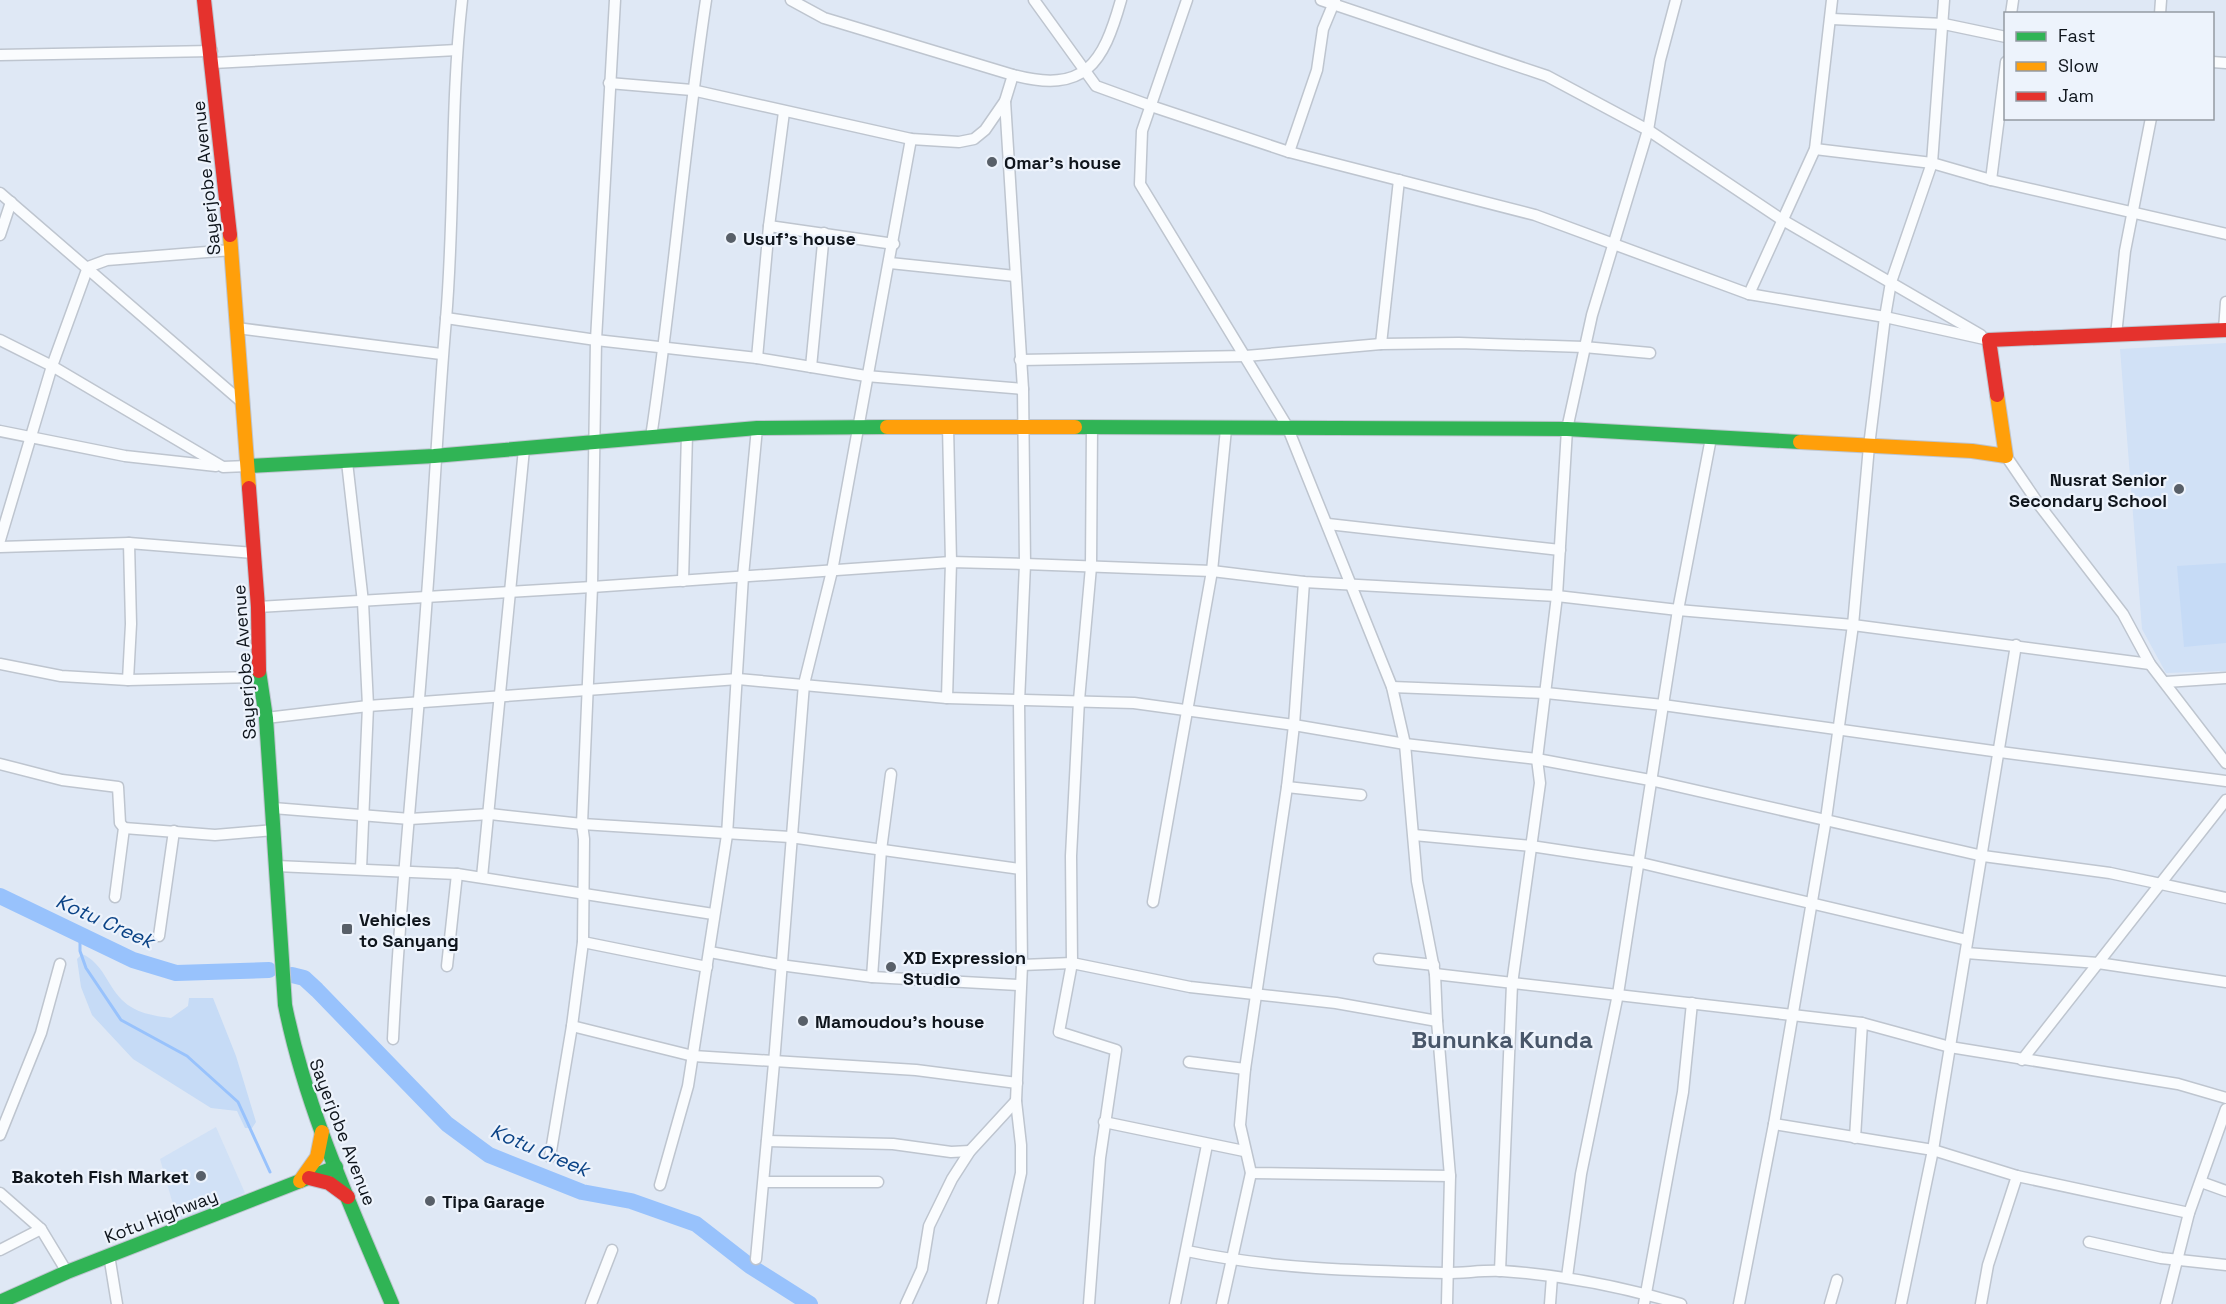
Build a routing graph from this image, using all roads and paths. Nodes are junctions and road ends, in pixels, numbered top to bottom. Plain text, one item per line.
1 (204, 0) edge
2 (462, 0) edge
3 (615, 0) edge
4 (706, 0) edge
5 (791, 0) edge
6 (1034, 0) edge
7 (1121, 0) edge
8 (1187, 0) edge
9 (1321, 0) edge
10 (1676, 0) edge
11 (1832, 0) edge
12 (1944, 0) edge
13 (1335, 3) edge
14 (1832, 19) junction
15 (1944, 24) junction
16 (2004, 37) edge
17 (457, 50) junction
18 (0, 55) edge
19 (212, 57) junction
20 (1084, 72) junction
21 (1013, 75) junction
22 (2004, 78) edge
23 (609, 83) junction
24 (692, 90) junction
25 (1005, 101) junction
26 (1151, 106) junction
27 (784, 112) junction
28 (2151, 120) edge
29 (1648, 130) junction
30 (911, 139) junction
31 (1815, 149) junction
32 (1289, 152) junction
33 (1932, 163) junction
34 (1399, 180) junction
35 (1991, 180) junction
36 (0, 193) edge
37 (11, 202) junction
38 (2133, 212) junction
39 (1781, 219) junction
40 (769, 226) junction
41 (824, 233) junction
42 (2226, 234) edge
43 (0, 235) edge
44 (894, 244) junction
45 (1612, 244) junction
46 (232, 250) junction
47 (890, 263) junction
48 (88, 267) junction
49 (1015, 276) junction
50 (1891, 282) junction
51 (1749, 294) junction
52 (2226, 302) edge
53 (1885, 317) junction
54 (446, 318) junction
55 (237, 328) junction
56 (2225, 330) edge
57 (2116, 335) junction
58 (0, 339) edge
59 (596, 340) junction
60 (1989, 340) junction
61 (1382, 345) junction
62 (1584, 346) junction
63 (664, 348) junction
64 (1650, 353) dead end
65 (441, 354) junction
66 (1246, 356) junction
67 (757, 358) junction
68 (1020, 360) junction
69 (52, 366) junction
70 (811, 367) junction
71 (866, 376) junction
72 (1023, 389) junction
73 (243, 403) junction
74 (948, 426) junction
75 (1023, 426) junction
76 (1092, 426) junction
77 (1287, 426) junction
78 (757, 428) junction
79 (857, 428) junction
80 (1226, 429) junction
81 (1567, 429) junction
82 (0, 431) edge
83 (687, 434) junction
84 (31, 437) junction
85 (651, 437) junction
86 (1711, 438) junction
87 (593, 442) junction
88 (1869, 446) junction
89 (524, 449) junction
90 (434, 456) junction
91 (2006, 456) junction
92 (347, 462) junction
93 (248, 466) junction
94 (223, 467) junction
95 (1328, 524) junction
96 (0, 540) edge
97 (129, 543) junction
98 (0, 547) edge
99 (1560, 550) junction
100 (254, 553) junction
101 (951, 562) junction
102 (1025, 564) junction
103 (1091, 567) junction
104 (832, 571) junction
105 (1212, 571) junction
106 (743, 576) junction
107 (683, 580) junction
108 (1304, 582) junction
109 (1351, 585) junction
110 (592, 587) junction
111 (510, 590) junction
112 (427, 596) junction
113 (1557, 596) junction
114 (363, 602) junction
115 (258, 606) junction
116 (1678, 610) junction
117 (1853, 625) junction
118 (2016, 645) junction
119 (0, 664) edge
120 (2150, 664) junction
121 (259, 677) junction
122 (2226, 678) edge
123 (738, 679) junction
124 (128, 680) junction
125 (2166, 682) junction
126 (804, 684) junction
127 (1392, 687) junction
128 (587, 690) junction
129 (1546, 693) junction
130 (499, 696) junction
131 (947, 698) junction
132 (1079, 700) junction
133 (1019, 702) junction
134 (418, 703) junction
135 (1663, 705) junction
136 (368, 706) junction
137 (1186, 710) junction
138 (266, 718) junction
139 (1294, 725) junction
140 (1837, 728) junction
141 (1405, 744) junction
142 (2000, 752) junction
143 (1537, 759) junction
144 (2226, 763) edge
145 (0, 764) edge
146 (891, 774) dead end
147 (1650, 780) junction
148 (2226, 781) edge
149 (1287, 787) junction
150 (1361, 795) dead end
151 (2226, 800) edge
152 (273, 808) junction
153 (490, 814) junction
154 (363, 817) junction
155 (410, 819) junction
156 (1826, 819) junction
157 (582, 825) junction
158 (124, 828) junction
159 (274, 830) junction
160 (174, 831) junction
161 (727, 835) junction
162 (1414, 835) junction
163 (790, 837) junction
164 (1531, 846) junction
165 (881, 850) junction
166 (1983, 856) junction
167 (1637, 862) junction
168 (276, 866) junction
169 (361, 869) junction
170 (1020, 869) junction
171 (405, 871) junction
172 (457, 874) junction
173 (482, 877) junction
174 (2158, 883) junction
175 (582, 893) junction
176 (115, 897) dead end
177 (2226, 898) edge
178 (1153, 902) dead end
179 (1809, 905) junction
180 (713, 914) junction
181 (159, 936) dead end
182 (1967, 940) junction
183 (583, 942) junction
184 (710, 952) junction
185 (1966, 953) junction
186 (1379, 959) dead end
187 (60, 963) dead end
188 (1072, 963) junction
189 (2098, 963) junction
190 (780, 965) junction
191 (1022, 965) junction
192 (447, 966) dead end
193 (707, 967) junction
194 (1435, 970) junction
195 (872, 977) junction
196 (2226, 982) edge
197 (1512, 984) junction
198 (1020, 985) junction
199 (1618, 994) junction
200 (1256, 996) junction
201 (1692, 1003) junction
202 (1791, 1014) junction
203 (1437, 1021) junction
204 (1862, 1023) junction
205 (572, 1026) junction
206 (393, 1039) dead end
207 (1950, 1047) junction
208 (693, 1056) junction
209 (2022, 1060) junction
210 (1189, 1062) dead end
211 (774, 1063) junction
212 (1245, 1069) junction
213 (1017, 1083) junction
214 (2226, 1098) edge
215 (1016, 1101) junction
216 (2226, 1109) edge
217 (1104, 1122) junction
218 (1774, 1124) junction
219 (322, 1132) junction
220 (0, 1135) edge
221 (1855, 1138) junction
222 (767, 1141) junction
223 (1207, 1145) junction
224 (1933, 1150) junction
225 (970, 1151) junction
226 (1245, 1152) junction
227 (550, 1157) dead end
228 (336, 1167) junction
229 (1251, 1173) junction
230 (1450, 1176) junction
231 (2017, 1176) junction
232 (304, 1179) junction
233 (764, 1182) junction
234 (878, 1182) dead end
235 (2201, 1182) junction
236 (660, 1185) dead end
237 (2226, 1191) edge
238 (0, 1193) edge
239 (348, 1197) junction
240 (2189, 1213) junction
241 (41, 1229) junction
242 (2089, 1242) dead end
243 (0, 1250) edge
244 (612, 1250) dead end
245 (1187, 1251) junction
246 (109, 1255) junction
247 (756, 1259) dead end
248 (2176, 1259) junction
249 (1231, 1260) junction
250 (2226, 1264) edge
251 (1500, 1271) junction
252 (68, 1272) junction
253 (1449, 1273) junction
254 (1552, 1277) junction
255 (1567, 1277) junction
256 (1837, 1280) dead end
257 (1644, 1299) edge
258 (0, 1302) edge
259 (117, 1304) edge
260 (392, 1304) edge
261 (591, 1304) edge
262 (906, 1304) edge
263 (992, 1304) edge
264 (1089, 1304) edge
265 (1174, 1304) edge
266 (1222, 1304) edge
267 (1447, 1304) edge
268 (1550, 1304) edge
269 (1682, 1304) edge
270 (1739, 1304) edge
271 (1830, 1304) edge
272 (1901, 1304) edge
273 (1982, 1304) edge
274 (2166, 1304) edge

1 - 19 street, Sayerjobe Avenue
2 - 17 street
3 - 23 street
4 - 24 street
5 - 21 street
6 - 20 street
7 - 20 street
8 - 26 street
9 - 13 street
10 - 29 street
11 - 14 street
12 - 15 street
13 - 29 street
13 - 32 street
14 - 15 street
14 - 31 street
15 - 16 street
15 - 33 street
17 - 19 street
17 - 54 street
18 - 19 street
19 - 46 street, Sayerjobe Avenue
20 - 21 street
20 - 26 street
21 - 25 street
22 - 35 street
23 - 24 street
23 - 59 street
24 - 27 street
24 - 63 street
25 - 30 street
25 - 49 street
26 - 32 street
26 - 66 street
27 - 30 street
27 - 40 street
28 - 38 street
29 - 39 street
29 - 45 street
30 - 44 street
31 - 33 street
31 - 39 street
32 - 34 street
33 - 35 street
33 - 50 street
34 - 45 street
34 - 61 street
35 - 38 street
36 - 37 street
37 - 43 street
37 - 48 street
38 - 42 street
38 - 57 street
39 - 50 street
39 - 51 street
40 - 41 street
40 - 67 street
41 - 44 street
41 - 70 street
44 - 47 street
45 - 51 street
45 - 62 street
46 - 48 street
46 - 55 street, Sayerjobe Avenue
47 - 49 street
47 - 71 street
48 - 69 street
48 - 73 street
49 - 68 street
50 - 53 street
50 - 60 street
51 - 53 street
52 - 56 street
53 - 60 street
53 - 88 street
54 - 59 street
54 - 65 street
55 - 65 street
55 - 73 street, Sayerjobe Avenue
56 - 57 street
57 - 60 street
58 - 69 street
59 - 63 street
59 - 87 street
60 - 91 street
61 - 62 street
61 - 66 street
62 - 64 street
62 - 81 street
63 - 67 street
63 - 85 street
65 - 90 street
66 - 68 street
66 - 77 street
67 - 70 street
68 - 72 street
69 - 84 street
69 - 94 street
70 - 71 street
71 - 72 street
71 - 79 street
72 - 75 street
73 - 93 street, Sayerjobe Avenue
74 - 75 street
74 - 79 street
74 - 101 street
75 - 76 street
75 - 102 street
76 - 80 street
76 - 103 street
77 - 80 street
77 - 81 street
77 - 95 street
78 - 79 street
78 - 83 street
78 - 106 street
79 - 104 street
80 - 105 street
81 - 86 street
81 - 99 street
82 - 84 street
83 - 85 street
83 - 107 street
84 - 94 street
84 - 96 street
85 - 87 street
86 - 88 street
86 - 116 street
87 - 89 street
87 - 110 street
88 - 91 street
88 - 117 street
89 - 90 street
89 - 111 street
90 - 92 street
90 - 112 street
91 - 120 street
92 - 93 street
92 - 114 street
93 - 94 street
93 - 100 street, Sayerjobe Avenue
95 - 99 street
95 - 109 street
97 - 98 street
97 - 100 street
97 - 124 street
99 - 113 street
100 - 115 street, Sayerjobe Avenue
101 - 102 street
101 - 104 street
101 - 131 street
102 - 103 street
102 - 133 street
103 - 105 street
103 - 132 street
104 - 106 street
104 - 126 street
105 - 108 street
105 - 137 street
106 - 107 street
106 - 123 street
107 - 110 street
108 - 109 street
108 - 139 street
109 - 113 street
109 - 127 street
110 - 111 street
110 - 128 street
111 - 112 street
111 - 130 street
112 - 114 street
112 - 134 street
113 - 116 street
113 - 129 street
114 - 115 street
114 - 136 street
115 - 121 street, Sayerjobe Avenue
116 - 117 street
116 - 135 street
117 - 118 street
117 - 140 street
118 - 120 street
118 - 142 street
119 - 124 street
120 - 125 street
121 - 124 street
121 - 138 street, Sayerjobe Avenue
122 - 125 street
123 - 126 street
123 - 128 street
123 - 161 street
125 - 144 street
126 - 131 street
126 - 163 street
127 - 129 street
127 - 141 street
128 - 130 street
128 - 157 street
129 - 135 street
129 - 143 street
130 - 134 street
130 - 153 street
131 - 133 street
132 - 133 street
132 - 137 street
132 - 188 street
133 - 170 street
134 - 136 street
134 - 155 street
135 - 140 street
135 - 147 street
136 - 138 street
136 - 154 street
137 - 139 street
137 - 178 street
138 - 152 street, Sayerjobe Avenue
139 - 141 street
139 - 149 street
140 - 142 street
140 - 156 street
141 - 143 street
141 - 162 street
142 - 148 street
142 - 166 street
143 - 147 street
143 - 164 street
145 - 158 street
146 - 165 street
147 - 156 street
147 - 167 street
149 - 150 street
149 - 200 street
151 - 174 street
152 - 154 street
152 - 159 street, Sayerjobe Avenue
153 - 155 street
153 - 157 street
153 - 173 street
154 - 155 street
154 - 169 street
155 - 171 street
156 - 166 street
156 - 179 street
157 - 161 street
157 - 175 street
158 - 160 street
158 - 176 street
159 - 160 street
159 - 168 street, Sayerjobe Avenue
160 - 181 street
161 - 163 street
161 - 180 street
162 - 164 street
162 - 194 street
163 - 165 street
163 - 190 street
164 - 167 street
164 - 197 street
165 - 170 street
165 - 195 street
166 - 174 street
166 - 182 street
167 - 179 street
167 - 199 street
168 - 169 street
168 - 219 street, Sayerjobe Avenue
169 - 171 street
170 - 191 street
171 - 172 street
171 - 206 street
172 - 173 street
172 - 192 street
173 - 175 street
174 - 177 street
174 - 189 street
175 - 180 street
175 - 183 street
179 - 182 street
179 - 202 street
180 - 184 street
182 - 185 street
183 - 193 street
183 - 205 street
184 - 190 street
184 - 193 street
185 - 189 street
185 - 207 street
186 - 194 street
187 - 220 street
188 - 191 street
188 - 200 street
188 - 217 street
189 - 196 street
189 - 209 street
190 - 195 street
190 - 211 street
191 - 198 street
193 - 208 street
194 - 197 street
194 - 203 street
195 - 198 street
197 - 199 street
197 - 251 street
198 - 213 street
199 - 201 street
199 - 255 street
200 - 203 street
200 - 212 street
201 - 202 street
201 - 257 street
202 - 204 street
202 - 218 street
203 - 230 street
204 - 207 street
204 - 221 street
205 - 208 street
205 - 227 street
207 - 209 street
207 - 224 street
208 - 211 street
208 - 236 street
209 - 214 street
210 - 212 street
211 - 213 street
211 - 222 street
212 - 226 street
213 - 215 street
215 - 225 street
215 - 263 street
216 - 235 street
217 - 223 street
217 - 264 street
218 - 221 street
218 - 270 street
219 - 228 street, Sayerjobe Avenue
219 - 232 street
221 - 224 street
222 - 225 street
222 - 233 street
223 - 226 street
223 - 245 street
224 - 231 street
224 - 272 street
225 - 262 street
226 - 229 street
228 - 232 street, Kotu Highway
228 - 239 street, Sayerjobe Avenue
229 - 230 street
229 - 249 street
230 - 253 street
231 - 240 street
231 - 273 street
232 - 239 street
232 - 246 street, Kotu Highway
233 - 234 street
233 - 247 street
235 - 237 street
235 - 240 street
238 - 241 street
239 - 260 street, Sayerjobe Avenue
240 - 248 street
241 - 243 street
241 - 252 street
242 - 248 street
244 - 261 street
245 - 249 street
245 - 265 street
246 - 252 street, Kotu Highway
246 - 259 street
248 - 250 street
248 - 274 street
249 - 253 street
249 - 266 street
251 - 253 street
251 - 254 street
252 - 258 street, Kotu Highway
253 - 267 street
254 - 255 street
254 - 268 street
255 - 257 street
256 - 271 street
257 - 269 street

